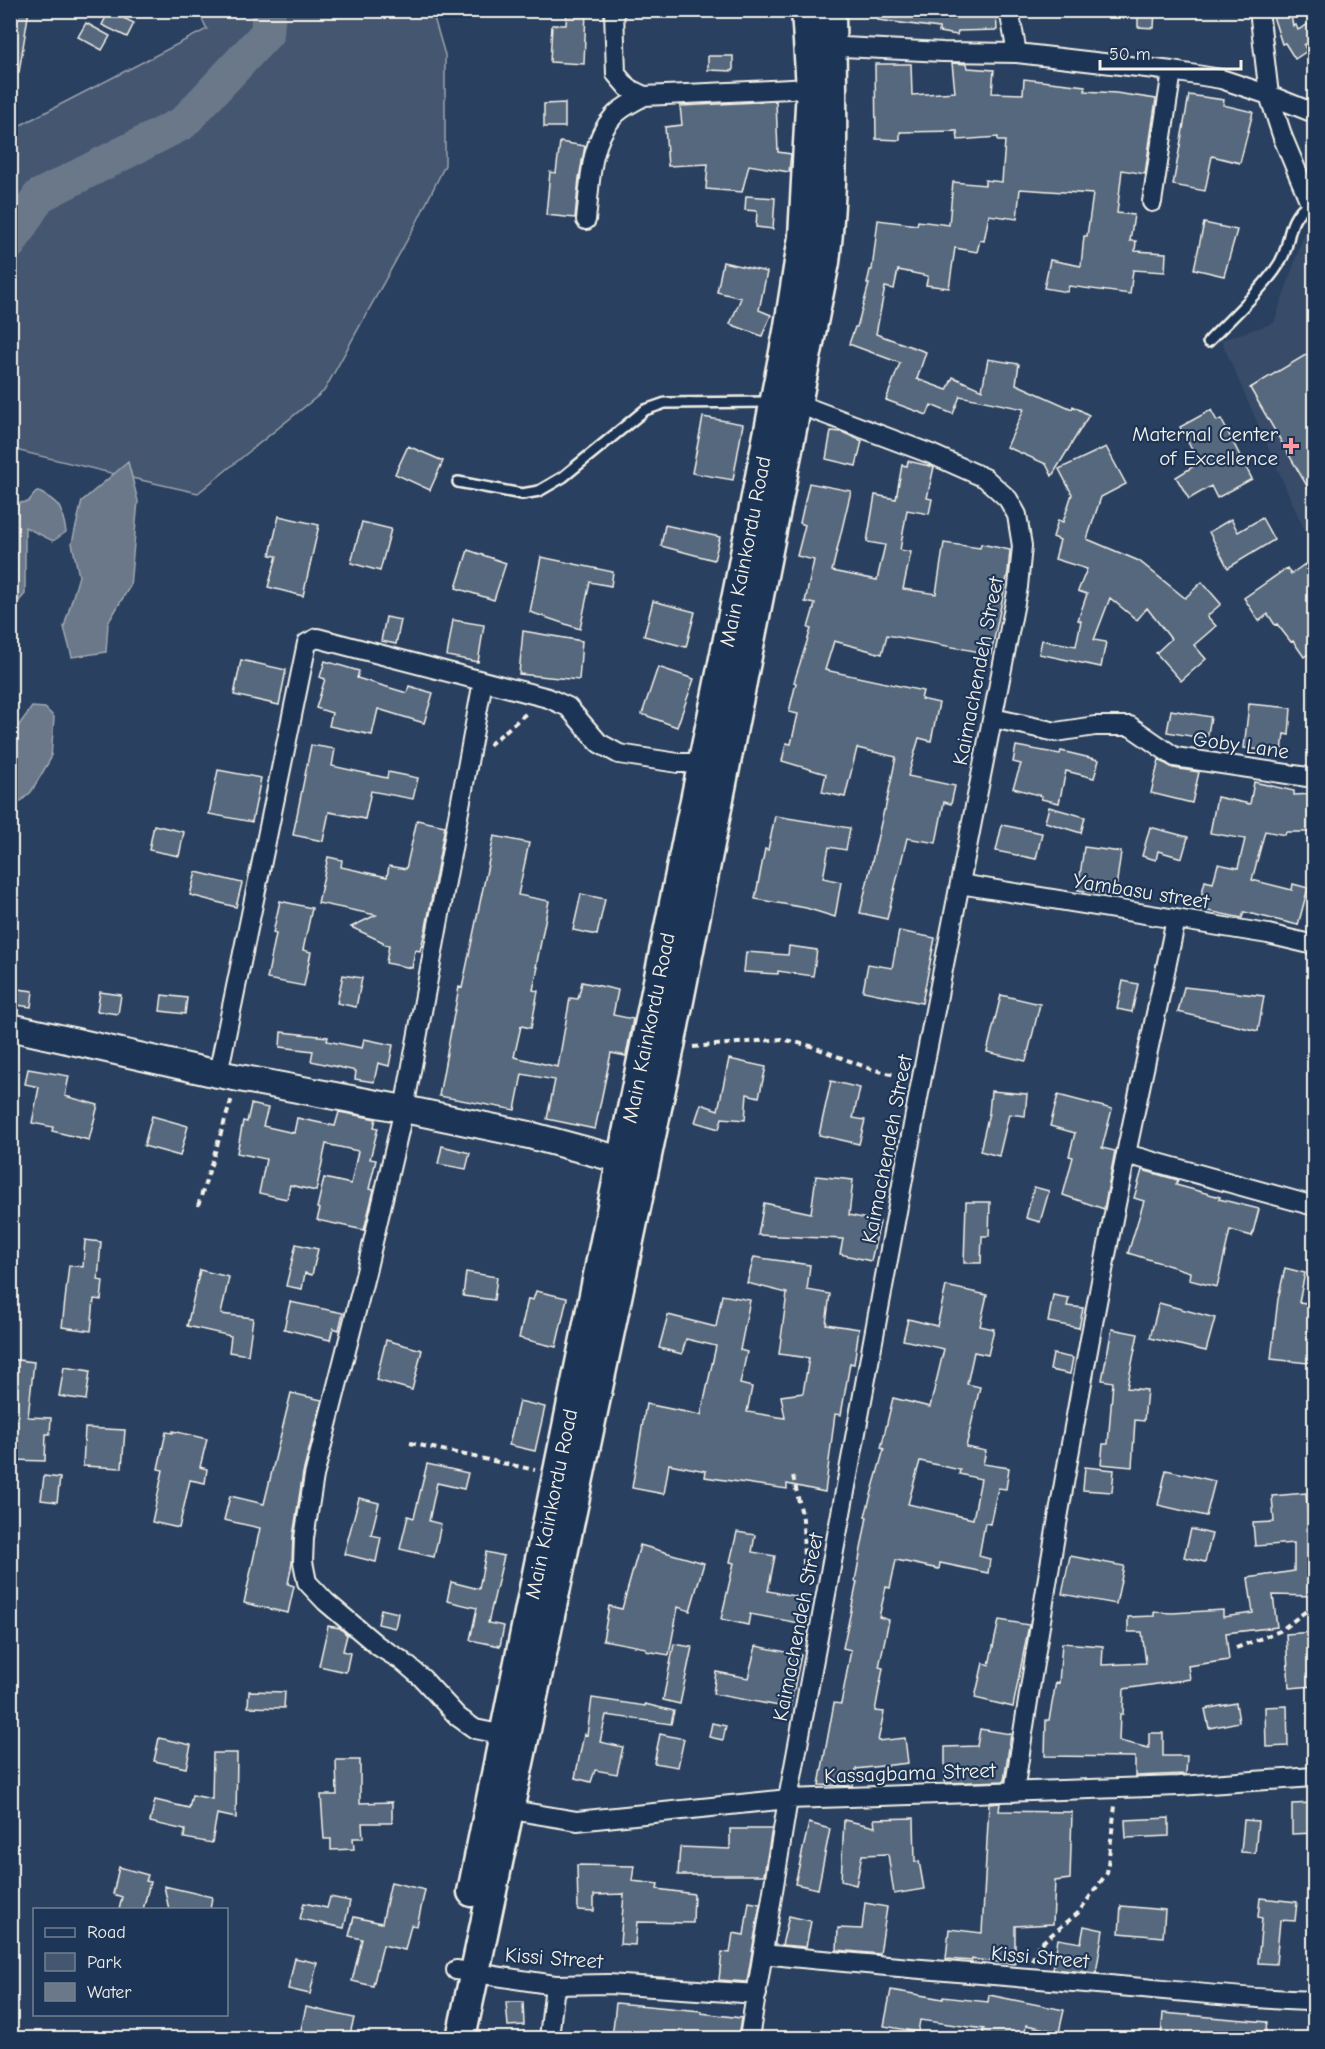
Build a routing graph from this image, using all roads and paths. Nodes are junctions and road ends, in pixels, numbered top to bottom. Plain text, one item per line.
1 (614, 10) edge
2 (806, 10) edge
3 (831, 10) edge
4 (1009, 10) edge
5 (1259, 10) edge
6 (819, 47) junction
7 (1017, 53) junction
8 (1172, 70) junction
9 (811, 88) junction
10 (1269, 94) junction
11 (644, 96) junction
12 (1314, 114) edge
13 (1152, 202) dead end
14 (1313, 207) edge
15 (586, 220) dead end
16 (1208, 342) dead end
17 (786, 403) junction
18 (458, 482) dead end
19 (750, 587) junction
20 (483, 681) junction
21 (548, 698) junction
22 (993, 718) junction
23 (468, 763) junction
24 (702, 763) junction
25 (1314, 778) edge
26 (960, 884) junction
27 (687, 895) junction
28 (1176, 919) junction
29 (1314, 945) edge
30 (670, 979) junction
31 (10, 1027) edge
32 (670, 1046) junction
33 (229, 1076) junction
34 (921, 1082) junction
35 (404, 1109) junction
36 (1126, 1154) junction
37 (632, 1162) junction
38 (198, 1206) dead end
39 (1314, 1206) edge
40 (410, 1443) dead end
41 (557, 1475) junction
42 (793, 1476) dead end
43 (553, 1549) junction
44 (828, 1589) junction
45 (1314, 1605) edge
46 (1236, 1648) dead end
47 (504, 1735) junction
48 (1314, 1777) edge
49 (1113, 1789) junction
50 (1014, 1792) junction
51 (788, 1799) junction
52 (499, 1808) junction
53 (763, 1954) junction
54 (465, 1972) junction
55 (1026, 1978) junction
56 (555, 1985) junction
57 (757, 1994) junction
58 (1314, 2001) edge
59 (442, 2038) edge
60 (461, 2038) edge
61 (549, 2038) edge
62 (749, 2038) edge

1 - 11 street
2 - 6 main road
3 - 6 main road
4 - 7 street
5 - 10 street
6 - 7 street
6 - 9 main road
6 - 17 main road
7 - 8 street
8 - 10 street
8 - 13 street
9 - 11 street
9 - 17 main road
10 - 12 street
10 - 14 street
11 - 15 street
14 - 16 lane
17 - 18 lane
17 - 19 main road
17 - 22 street, Kaimachendeh Street
19 - 24 main road, Main Kainkordu Road
19 - 27 main road
20 - 21 street
20 - 23 street
20 - 33 street
21 - 23 path
21 - 24 street
22 - 25 street, Goby Lane
22 - 26 street, Kaimachendeh Street
23 - 35 street
24 - 27 main road, Main Kainkordu Road
26 - 28 street, Yambasu street
26 - 34 street, Kaimachendeh Street
27 - 30 main road
28 - 29 street, Yambasu street
28 - 36 street
30 - 32 main road
30 - 37 main road, Main Kainkordu Road
31 - 33 main road
32 - 34 path
32 - 37 main road
33 - 35 main road
33 - 38 path
34 - 44 street, Kaimachendeh Street
35 - 37 main road
35 - 47 street
36 - 39 street
36 - 50 street
37 - 41 main road, Main Kainkordu Road
37 - 43 main road
40 - 41 path
41 - 43 main road, Main Kainkordu Road
42 - 44 path
43 - 47 main road, Main Kainkordu Road
43 - 52 main road
44 - 51 street, Kaimachendeh Street
45 - 46 path
47 - 52 main road, Main Kainkordu Road
48 - 49 street, Kassagbama Street
49 - 50 street, Kassagbama Street
49 - 55 path
50 - 51 street, Kassagbama Street
51 - 52 street, Kassagbama Street
51 - 53 street, Kaimachendeh Street
52 - 54 main road
53 - 55 street, Kissi Street
53 - 57 street, Kaimachendeh Street
54 - 56 street, Kissi Street
54 - 59 main road
54 - 60 main road
55 - 58 street, Kissi Street
56 - 57 street, Kissi Street
56 - 61 street
57 - 62 street, Kaimachendeh Street

